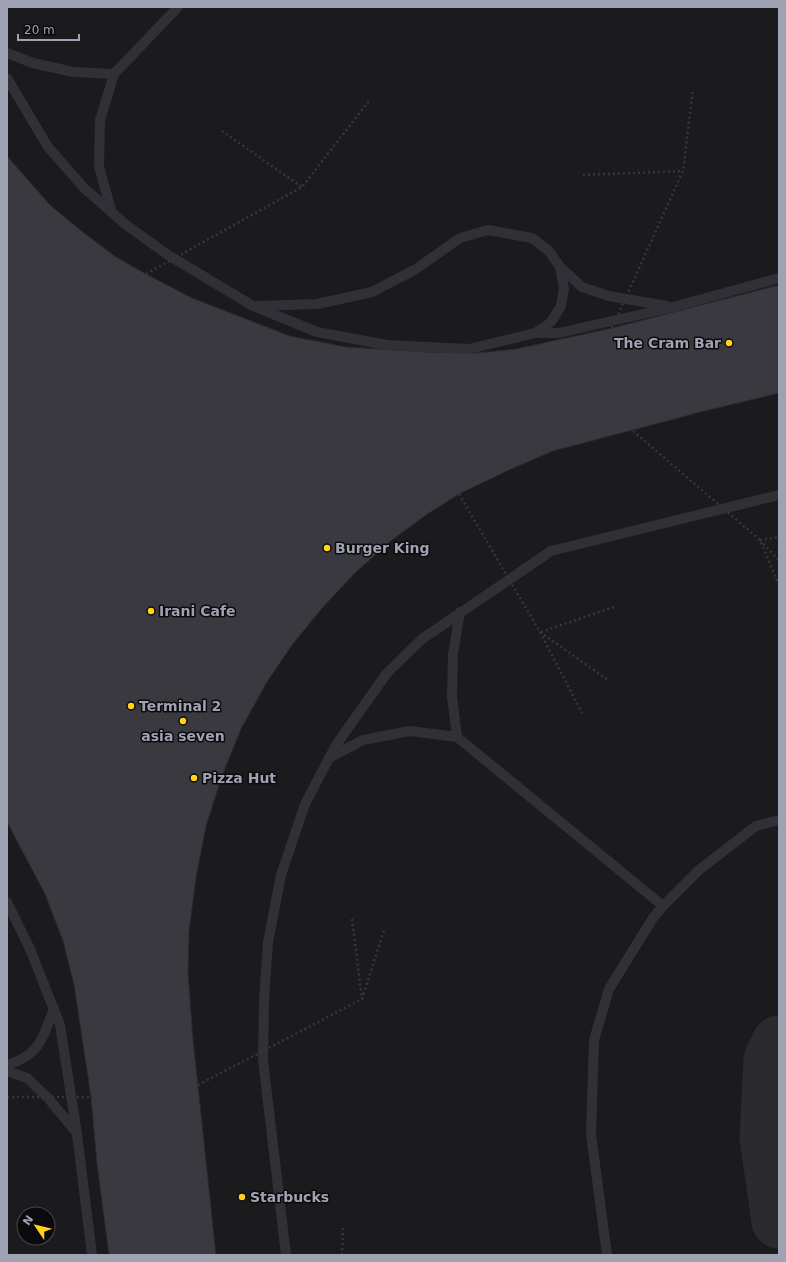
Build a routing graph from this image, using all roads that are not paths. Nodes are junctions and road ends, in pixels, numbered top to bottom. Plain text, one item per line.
1 (178, 7) edge
2 (7, 53) edge
3 (114, 74) junction
4 (7, 78) edge
5 (112, 213) junction
6 (560, 266) junction
7 (779, 278) edge
8 (253, 306) junction
9 (672, 307) junction
10 (535, 333) junction
11 (779, 495) edge
12 (460, 612) junction
13 (457, 737) junction
14 (329, 758) junction
15 (779, 820) edge
16 (7, 902) edge
17 (663, 906) junction
18 (54, 1008) junction
19 (7, 1065) edge
20 (7, 1070) edge
21 (77, 1134) junction
22 (92, 1255) edge
23 (286, 1255) edge
24 (607, 1255) edge

1 - 3 lane
2 - 3 lane
3 - 5 lane
4 - 5 lane
5 - 8 lane
6 - 8 lane
6 - 9 lane
6 - 10 lane
7 - 9 lane
8 - 10 lane
9 - 10 lane
11 - 12 lane
12 - 13 lane
12 - 14 lane
13 - 14 lane
13 - 17 lane
14 - 23 lane
15 - 17 lane
16 - 18 lane
17 - 24 lane
18 - 19 lane
18 - 21 lane
20 - 21 lane
21 - 22 lane

